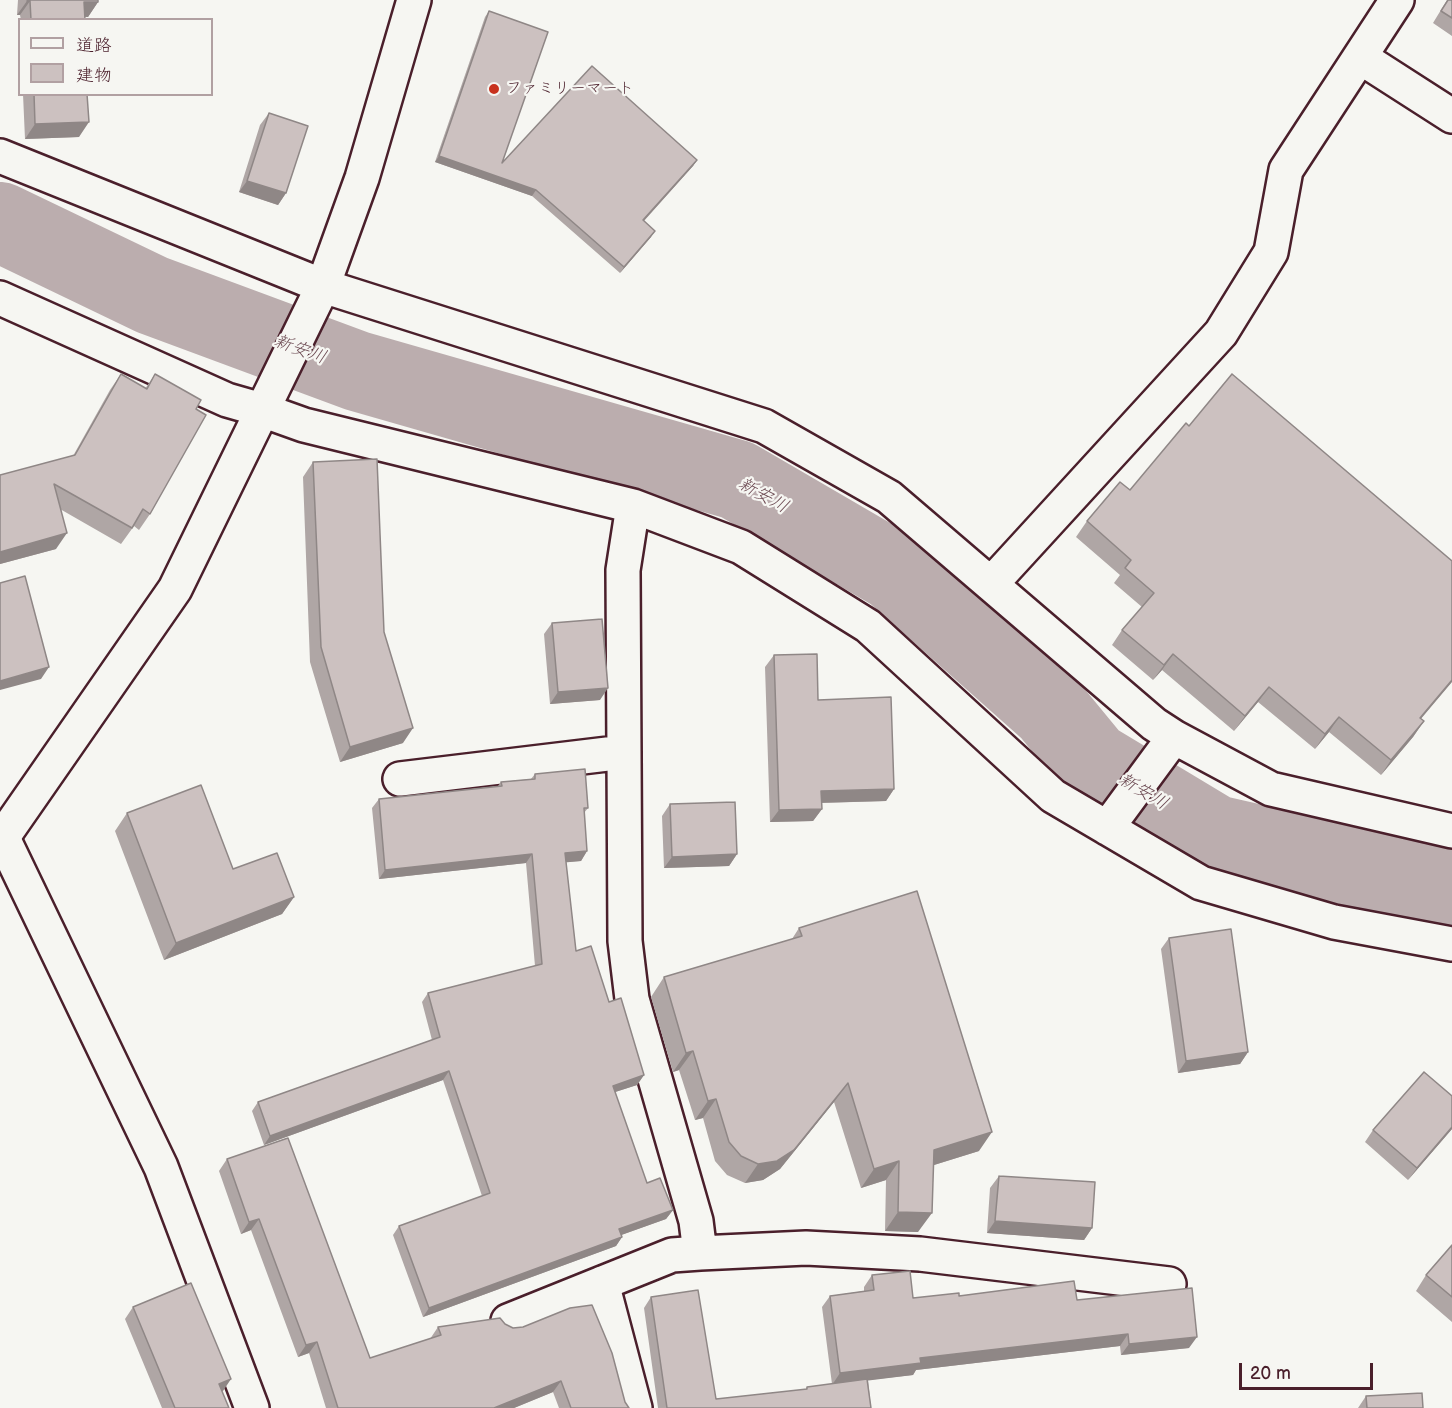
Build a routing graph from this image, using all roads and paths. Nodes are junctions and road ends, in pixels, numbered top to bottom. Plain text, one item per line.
1 (414, 0) edge
2 (1397, 0) edge
3 (1360, 57) junction
4 (1452, 116) edge
5 (0, 156) edge
6 (317, 297) junction
7 (0, 298) edge
8 (266, 402) junction
9 (633, 506) junction
10 (991, 584) junction
11 (1171, 742) junction
12 (624, 752) junction
13 (400, 779) dead end
14 (1113, 820) junction
15 (1452, 831) edge
16 (1, 837) edge
17 (1452, 944) edge
18 (700, 1253) junction
19 (602, 1283) junction
20 (1169, 1284) dead end
21 (508, 1321) dead end
22 (252, 1408) edge
23 (635, 1408) edge

1 - 6 street
2 - 3 street
3 - 4 street
3 - 10 street
5 - 6 street
6 - 8 street
6 - 10 street
7 - 8 street
8 - 9 street
8 - 16 street
9 - 12 street
9 - 14 street
10 - 11 street
11 - 14 street
11 - 15 street
12 - 13 street
12 - 18 street
14 - 17 street
16 - 22 street
18 - 19 street
18 - 20 street
19 - 21 street
19 - 23 street

